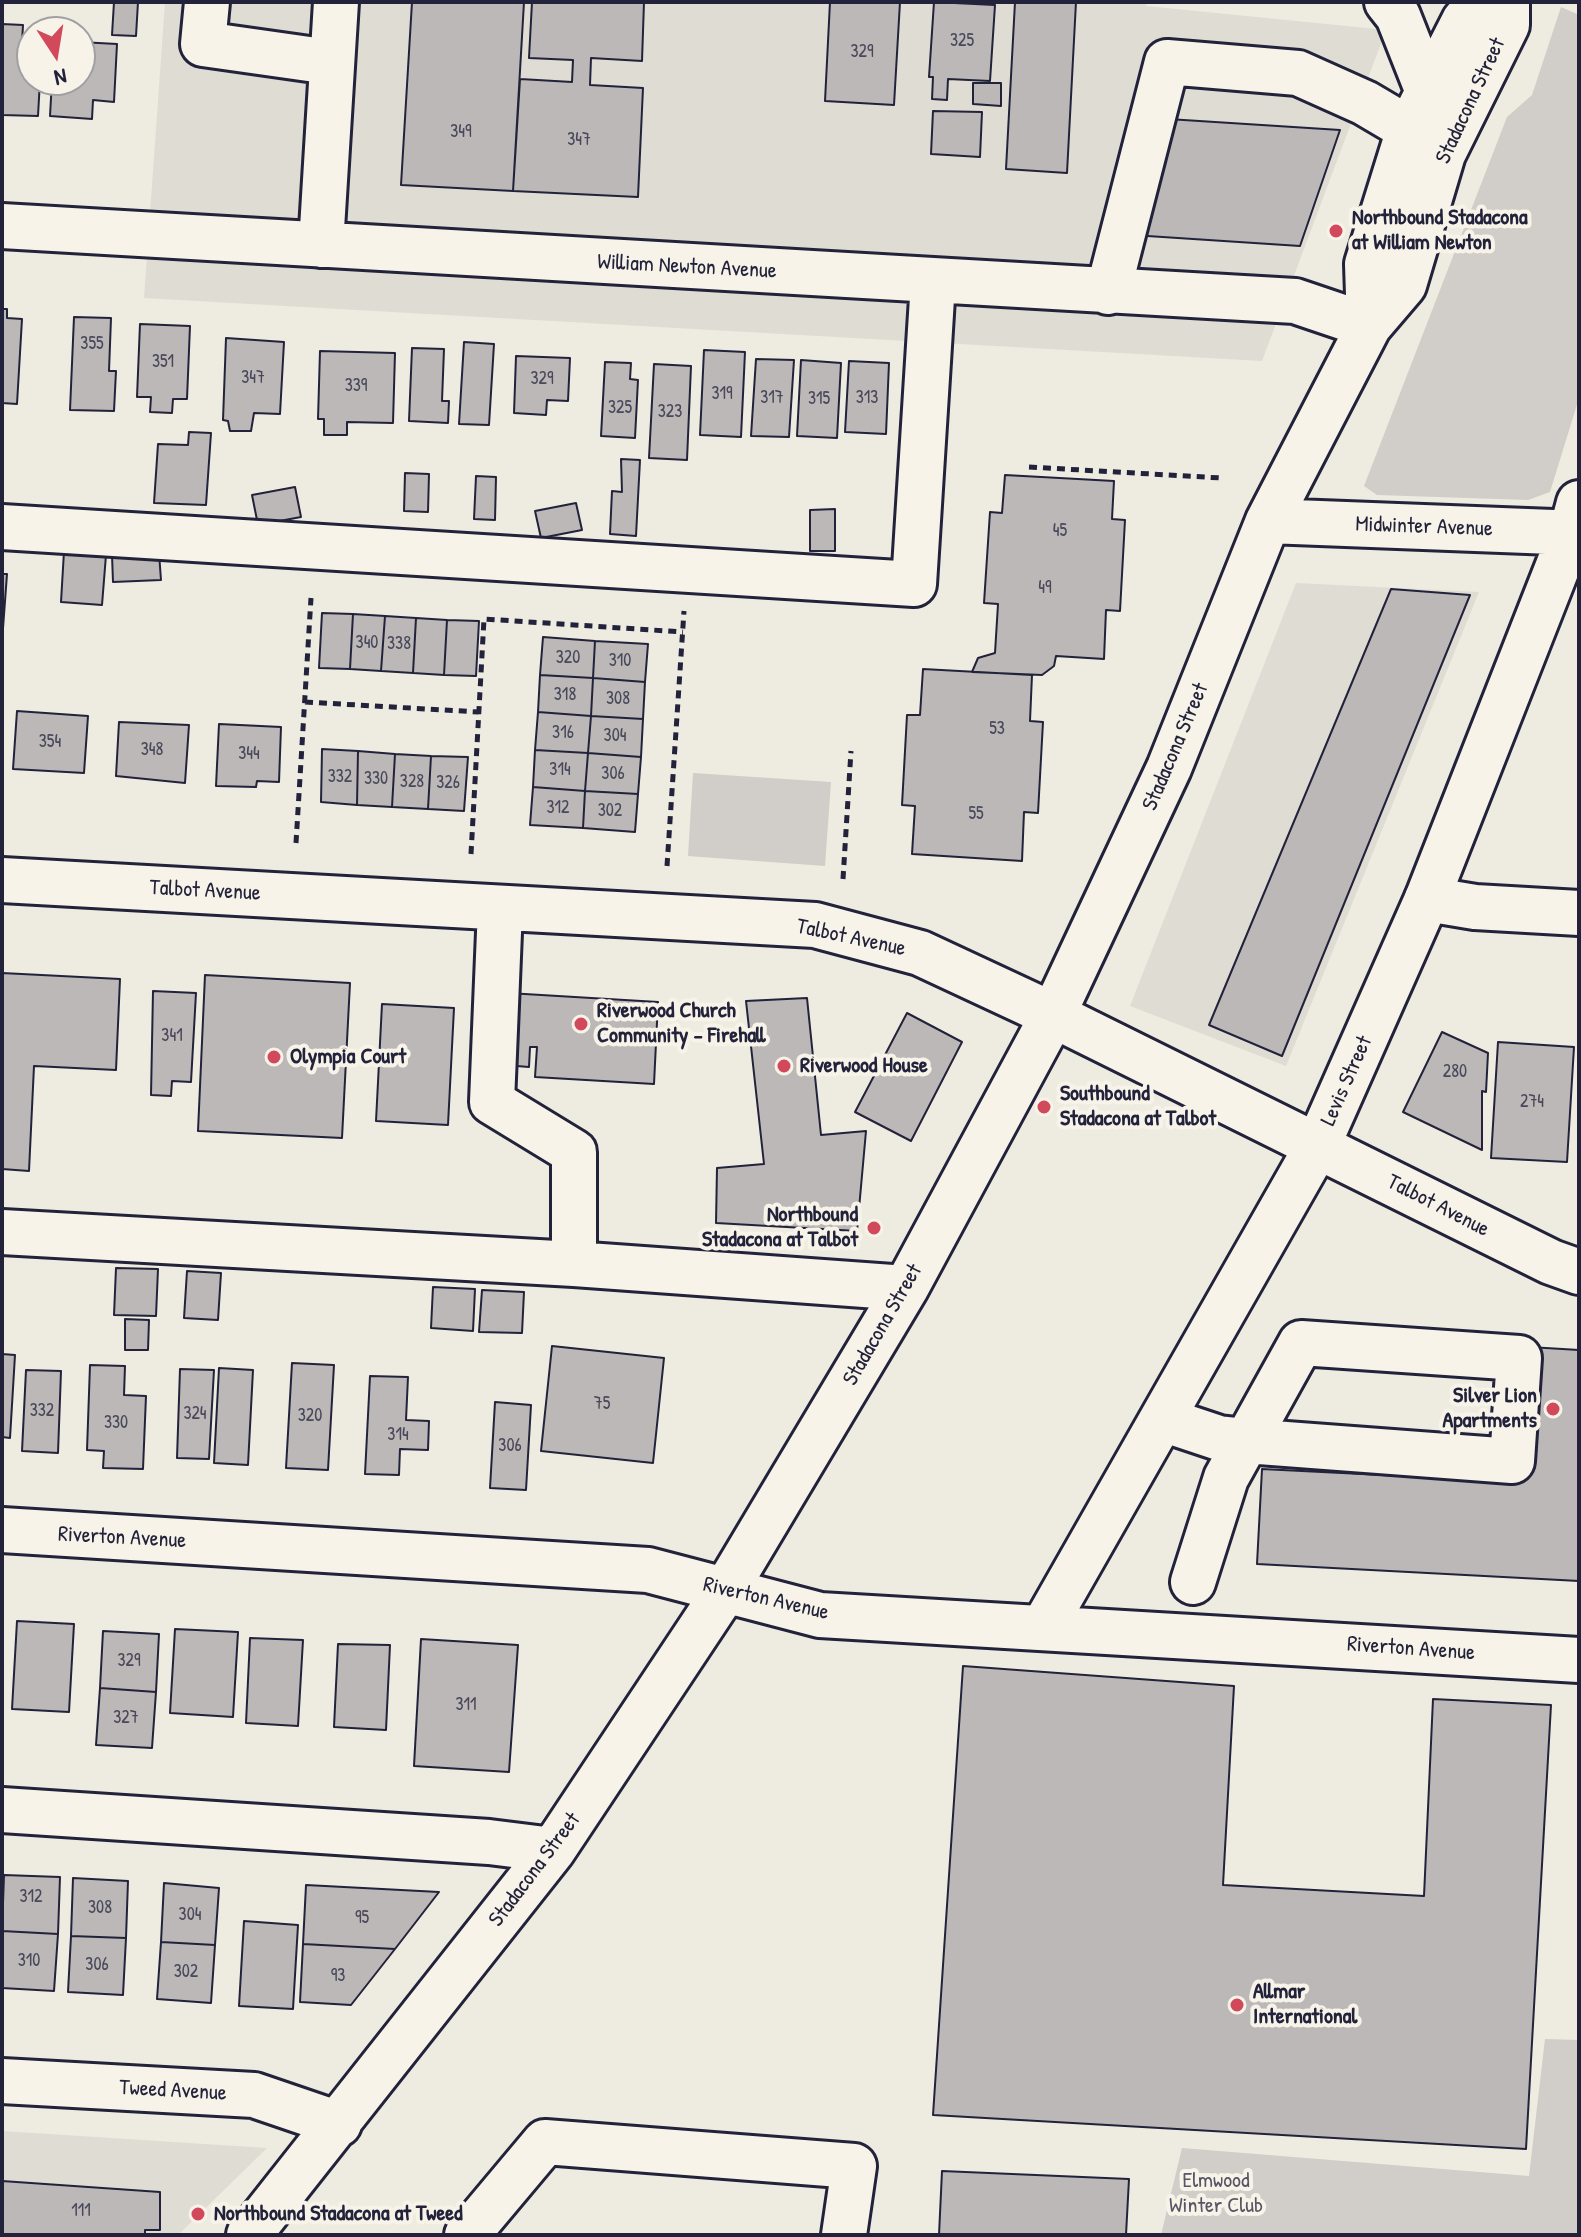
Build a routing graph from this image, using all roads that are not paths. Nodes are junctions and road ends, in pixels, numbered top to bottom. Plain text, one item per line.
1 (207, 2) edge
2 (336, 2) edge
3 (1387, 2) edge
4 (1480, 2) edge
5 (1507, 2) edge
6 (330, 62) junction
7 (1418, 111) junction
8 (1440, 165) junction
9 (2, 226) edge
10 (321, 245) junction
11 (933, 282) junction
12 (1108, 292) junction
13 (1369, 326) junction
14 (1268, 521) junction
15 (1576, 523) edge
16 (2, 527) edge
17 (2, 880) edge
18 (1427, 899) junction
19 (500, 908) junction
20 (1579, 913) edge
21 (1053, 1015) junction
22 (1318, 1145) junction
23 (2, 1232) edge
24 (574, 1264) junction
25 (1579, 1272) edge
26 (906, 1288) junction
27 (1162, 1419) junction
28 (1246, 1441) junction
29 (2, 1530) edge
30 (1193, 1582) dead end
31 (725, 1591) junction
32 (1044, 1626) junction
33 (1579, 1660) edge
34 (2, 1810) edge
35 (553, 1850) junction
36 (2, 2081) edge
37 (339, 2124) junction
38 (249, 2235) edge
39 (467, 2235) edge
40 (844, 2235) edge

1 - 6 street
2 - 6 street
3 - 7 street
4 - 7 street, Stadacona Street
5 - 8 street, Stadacona Street
6 - 10 street
7 - 8 street
7 - 12 street
7 - 13 street, Stadacona Street
8 - 13 street, Stadacona Street
9 - 10 street, William Newton Avenue
10 - 11 street, William Newton Avenue
11 - 12 street, William Newton Avenue
11 - 16 street
12 - 13 street, William Newton Avenue
13 - 14 street, Stadacona Street
14 - 15 street, Midwinter Avenue
14 - 21 street, Stadacona Street
15 - 18 street, Levis Street
17 - 19 street, Talbot Avenue
18 - 20 street
18 - 22 street, Levis Street
19 - 21 street, Talbot Avenue
19 - 24 street
21 - 22 street, Talbot Avenue
21 - 26 street, Stadacona Street
22 - 25 street, Talbot Avenue
22 - 27 street, Levis Street
23 - 24 street
24 - 26 street
26 - 31 street, Stadacona Street
27 - 28 street
27 - 32 street, Levis Street
28 - 28 street
28 - 30 street
29 - 31 street, Riverton Avenue
31 - 32 street, Riverton Avenue
31 - 35 street, Stadacona Street
32 - 33 street, Riverton Avenue
34 - 35 street
35 - 37 street, Stadacona Street
36 - 37 street, Tweed Avenue
37 - 38 street, Stadacona Street
39 - 40 street

